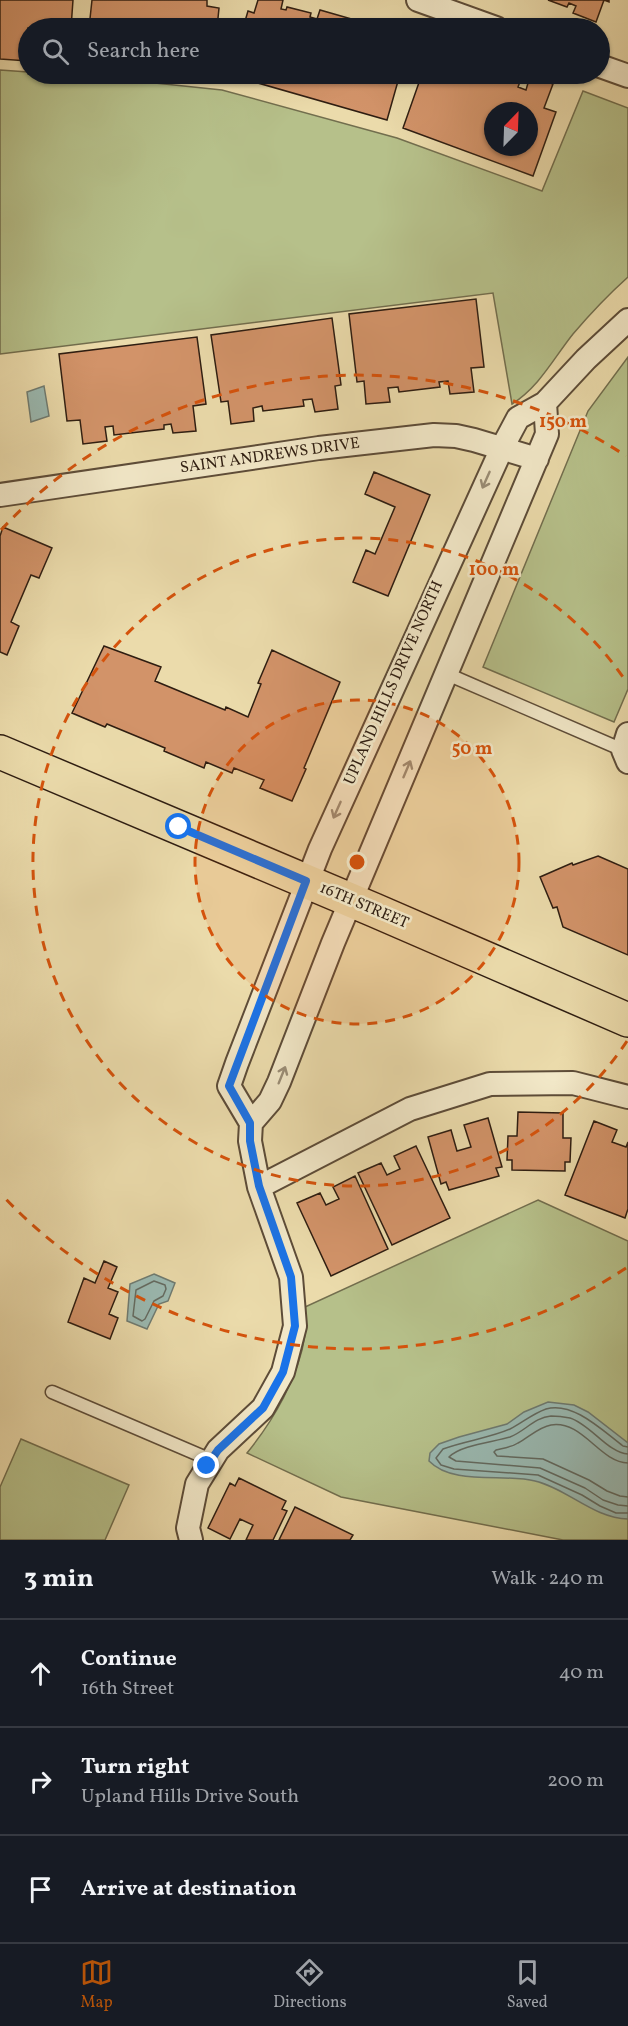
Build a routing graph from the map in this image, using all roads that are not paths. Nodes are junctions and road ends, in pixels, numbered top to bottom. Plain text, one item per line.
1 (418, 0) edge
2 (468, 18) edge
3 (610, 70) edge
4 (628, 76) edge
5 (628, 320) edge
6 (545, 403) junction
7 (501, 448) junction
8 (537, 459) junction
9 (0, 495) edge
10 (447, 674) junction
11 (626, 749) edge
12 (0, 752) edge
13 (306, 881) junction
14 (351, 900) junction
15 (628, 1020) edge
16 (628, 1097) edge
17 (250, 1123) junction
18 (259, 1186) junction
19 (52, 1392) dead end
20 (211, 1460) junction
21 (191, 1540) edge

1 - 2 street
3 - 4 street
5 - 6 street, UPLAND HILLS DRIVE NORTH
6 - 7 street, UPLAND HILLS DRIVE NORTH
6 - 8 street
7 - 8 street, SAINT ANDREWS DRIVE
7 - 9 street, SAINT ANDREWS DRIVE
7 -> 13 street, UPLAND HILLS DRIVE NORTH
8 - 10 street
10 - 11 lane
14 -> 10 street
12 - 13 main road, 16TH STREET
13 - 14 main road, 16TH STREET
13 - 17 street, UPLAND HILLS DRIVE NORTH
14 - 15 main road, 16TH STREET
17 -> 14 street
16 - 18 street
17 - 18 street
18 - 20 street
19 - 20 lane
20 - 21 street

